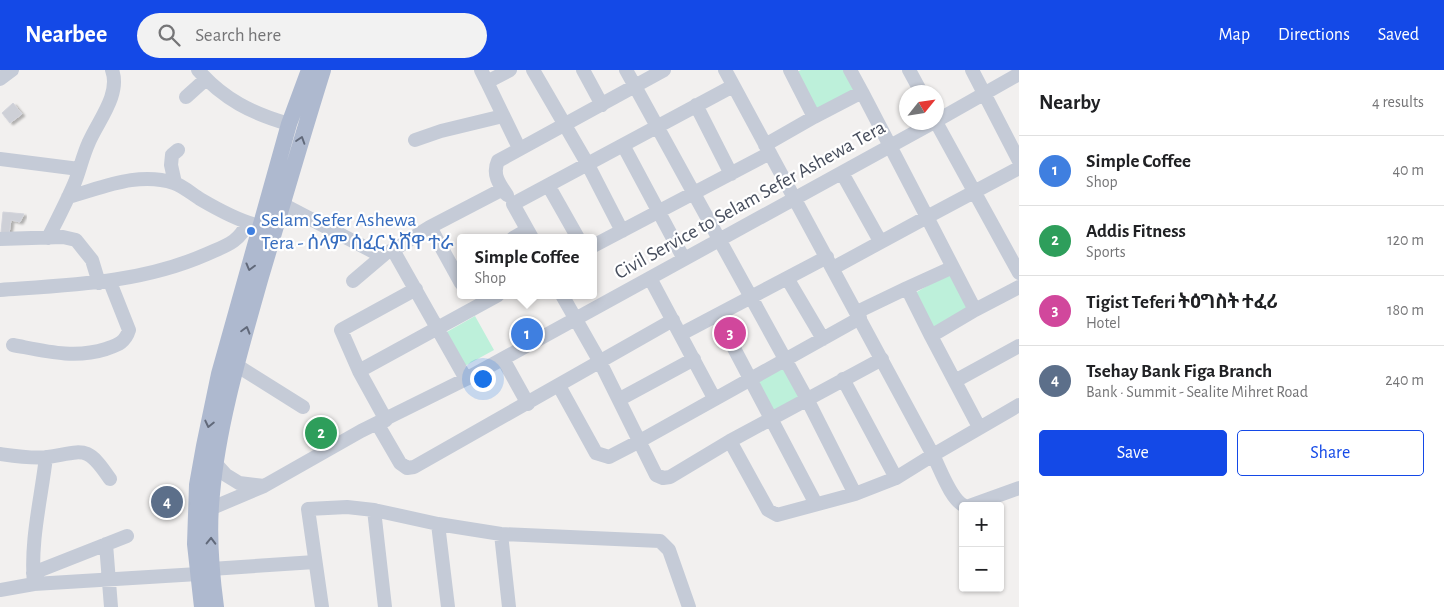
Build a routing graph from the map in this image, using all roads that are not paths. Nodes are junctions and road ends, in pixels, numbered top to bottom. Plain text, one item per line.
1 (12, 70) edge
2 (112, 70) edge
3 (310, 70) edge
4 (323, 70) edge
5 (510, 70) edge
6 (533, 70) edge
7 (583, 70) edge
8 (626, 70) edge
9 (664, 70) edge
10 (724, 70) edge
11 (790, 70) edge
12 (850, 70) edge
13 (909, 70) edge
14 (972, 70) edge
15 (202, 74) edge
16 (1019, 74) edge
17 (484, 76) edge
18 (0, 79) edge
19 (917, 85) edge
20 (733, 86) junction
21 (635, 87) junction
22 (862, 92) junction
23 (985, 93) junction
24 (186, 97) dead end
25 (602, 105) junction
26 (696, 105) junction
27 (503, 116) junction
28 (814, 117) junction
29 (944, 117) edge
30 (289, 124) junction
31 (566, 125) junction
32 (657, 126) junction
33 (921, 130) edge
34 (940, 130) edge
35 (415, 140) dead end
36 (623, 145) junction
37 (890, 146) junction
38 (519, 148) junction
39 (768, 149) junction
40 (178, 150) dead end
41 (0, 159) edge
42 (1019, 161) edge
43 (587, 163) junction
44 (1019, 168) edge
45 (80, 169) junction
46 (284, 171) junction
47 (842, 173) junction
48 (731, 174) junction
49 (175, 183) junction
50 (548, 185) junction
51 (503, 189) junction
52 (974, 192) junction
53 (694, 194) junction
54 (68, 197) junction
55 (796, 198) junction
56 (282, 204) junction
57 (513, 204) junction
58 (658, 212) junction
59 (926, 217) junction
60 (254, 225) junction
61 (430, 227) junction
62 (622, 231) junction
63 (529, 234) edge
64 (576, 234) edge
65 (48, 238) junction
66 (0, 239) edge
67 (719, 239) junction
68 (880, 241) junction
69 (597, 244) edge
70 (358, 245) junction
71 (390, 252) junction
72 (684, 259) junction
73 (830, 262) junction
74 (951, 268) junction
75 (365, 270) junction
76 (457, 271) edge
77 (1019, 273) edge
78 (650, 278) junction
79 (787, 278) junction
80 (353, 280) dead end
81 (104, 282) junction
82 (1019, 287) edge
83 (907, 288) junction
84 (416, 289) junction
85 (0, 290) edge
86 (750, 298) junction
87 (564, 299) edge
88 (471, 301) edge
89 (975, 310) junction
90 (858, 315) junction
91 (717, 316) junction
92 (575, 319) junction
93 (673, 320) junction
94 (438, 327) junction
95 (681, 334) junction
96 (931, 336) junction
97 (823, 339) junction
98 (13, 345) dead end
99 (1019, 346) edge
100 (503, 359) junction
101 (882, 359) junction
102 (694, 360) junction
103 (785, 360) junction
104 (600, 362) junction
105 (236, 365) junction
106 (359, 371) junction
107 (466, 379) junction
108 (843, 379) junction
109 (750, 380) junction
110 (955, 381) junction
111 (559, 386) junction
112 (714, 398) junction
113 (620, 399) junction
114 (807, 399) junction
115 (528, 404) junction
116 (1019, 406) edge
117 (303, 408) dead end
118 (772, 419) junction
119 (382, 422) junction
120 (979, 427) junction
121 (730, 441) junction
122 (638, 442) junction
123 (0, 454) edge
124 (933, 456) junction
125 (46, 457) junction
126 (216, 464) junction
127 (896, 478) junction
128 (110, 480) dead end
129 (264, 486) junction
130 (1019, 488) edge
131 (855, 494) junction
132 (980, 502) edge
133 (816, 504) junction
134 (959, 504) edge
135 (212, 508) junction
136 (374, 510) junction
137 (438, 524) junction
138 (501, 534) junction
139 (126, 536) dead end
140 (106, 544) junction
141 (315, 562) junction
142 (204, 571) junction
143 (34, 579) junction
144 (108, 581) junction
145 (0, 590) edge
146 (111, 607) edge
147 (202, 607) edge
148 (216, 607) edge
149 (322, 607) edge
150 (385, 607) edge
151 (448, 607) edge
152 (509, 607) edge
153 (689, 607) edge

1 - 18 street
2 - 45 street
3 - 30 main road
46 -> 4 main road
5 - 17 street
6 - 31 street
7 - 25 street
8 - 21 street
9 - 21 street
10 - 20 street
11 - 28 street
12 - 22 street
13 - 19 street
14 - 23 street
15 - 24 street
15 - 30 street
16 - 23 street, Civil Service to Selam Sefer Ashewa Tera
17 - 27 street
20 - 26 street
20 - 39 street
21 - 25 street
21 - 32 street
22 - 28 street
22 - 37 street
23 - 29 street, Civil Service to Selam Sefer Ashewa Tera
23 - 42 street
25 - 31 street
26 - 32 street
26 - 48 street
27 - 35 street
27 - 38 street
28 - 39 street
30 - 46 main road
31 - 38 street
31 - 43 street
32 - 36 street
32 - 53 street
33 - 37 street, Civil Service to Selam Sefer Ashewa Tera
34 - 52 street
36 - 43 street
36 - 58 street
37 - 47 street, Civil Service to Selam Sefer Ashewa Tera
37 - 59 street
38 - 51 street
39 - 48 street
39 - 55 street
40 - 49 street
41 - 45 street
43 - 50 street
43 - 62 street
44 - 52 street
45 - 54 street
46 - 56 main road
46 - 60 main road
47 - 55 street, Civil Service to Selam Sefer Ashewa Tera
47 - 68 street
48 - 53 street
49 - 54 street
49 - 60 street
50 - 57 street
50 - 64 street
51 - 57 street
51 - 61 street
52 - 59 street
52 - 77 street
53 - 58 street
53 - 67 street
54 - 65 street
55 - 67 street, Civil Service to Selam Sefer Ashewa Tera
55 - 73 street
56 - 70 street
105 -> 56 main road
57 - 63 street
58 - 62 street
58 - 72 street
59 - 68 street
59 - 74 street
60 - 81 street
60 -> 142 main road
61 - 71 street
61 - 76 street
62 - 69 street
65 - 66 street
65 - 81 street
67 - 72 street, Civil Service to Selam Sefer Ashewa Tera
67 - 86 street
68 - 73 street
70 - 71 street
70 - 75 street
71 - 75 street
71 - 84 street
72 - 78 street, Civil Service to Selam Sefer Ashewa Tera
73 - 79 street
73 - 90 street
74 - 83 street
74 - 89 street
75 - 80 street
78 - 92 street, Civil Service to Selam Sefer Ashewa Tera
78 - 93 street
79 - 86 street
79 - 97 street
81 - 85 street
81 - 98 street
82 - 89 street
83 - 90 street
83 - 96 street
84 - 94 street
84 - 106 street
86 - 91 street
86 - 103 street
87 - 92 street
88 - 94 street
89 - 96 street
90 - 97 street
90 - 101 street
91 - 95 street
91 - 109 street
92 - 100 street, Civil Service to Selam Sefer Ashewa Tera
92 - 104 street
93 - 95 street
93 - 104 street
94 - 106 street
94 - 107 street
95 - 102 street
96 - 110 street
97 - 103 street
99 - 110 street
100 - 107 street, Civil Service to Selam Sefer Ashewa Tera
100 - 115 street
101 - 108 street
101 - 124 street
102 - 112 street
102 - 113 street
103 - 109 street
103 - 114 street
104 - 111 street
104 - 113 street
105 - 117 street
105 - 126 main road
106 - 119 street
107 - 119 street, Civil Service to Selam Sefer Ashewa Tera
108 - 114 street
108 - 127 street
109 - 112 street
109 - 118 street
110 - 120 street
111 - 115 street
111 - 122 street
112 - 122 street
113 - 122 street
114 - 118 street
114 - 131 street
115 - 119 street
116 - 120 street
118 - 121 street
118 - 133 street
119 - 129 street, Civil Service to Selam Sefer Ashewa Tera
120 - 124 street
121 - 122 street
121 - 133 street
123 - 125 street
124 - 127 street
124 - 134 street
125 - 128 street
125 - 143 street
126 - 129 street
126 - 135 main road
127 - 131 street
129 - 135 street, Civil Service to Selam Sefer Ashewa Tera
130 - 132 street
131 - 133 street
142 -> 135 main road
136 - 137 street
136 - 141 street
136 - 150 street
137 - 138 street
137 - 151 street
138 - 152 street
138 - 153 street
139 - 140 street
140 - 143 street
140 - 144 street
141 - 142 street
141 - 149 street
142 - 144 street
142 - 147 main road
142 - 148 main road
143 - 144 street
143 - 145 street
144 - 146 street

